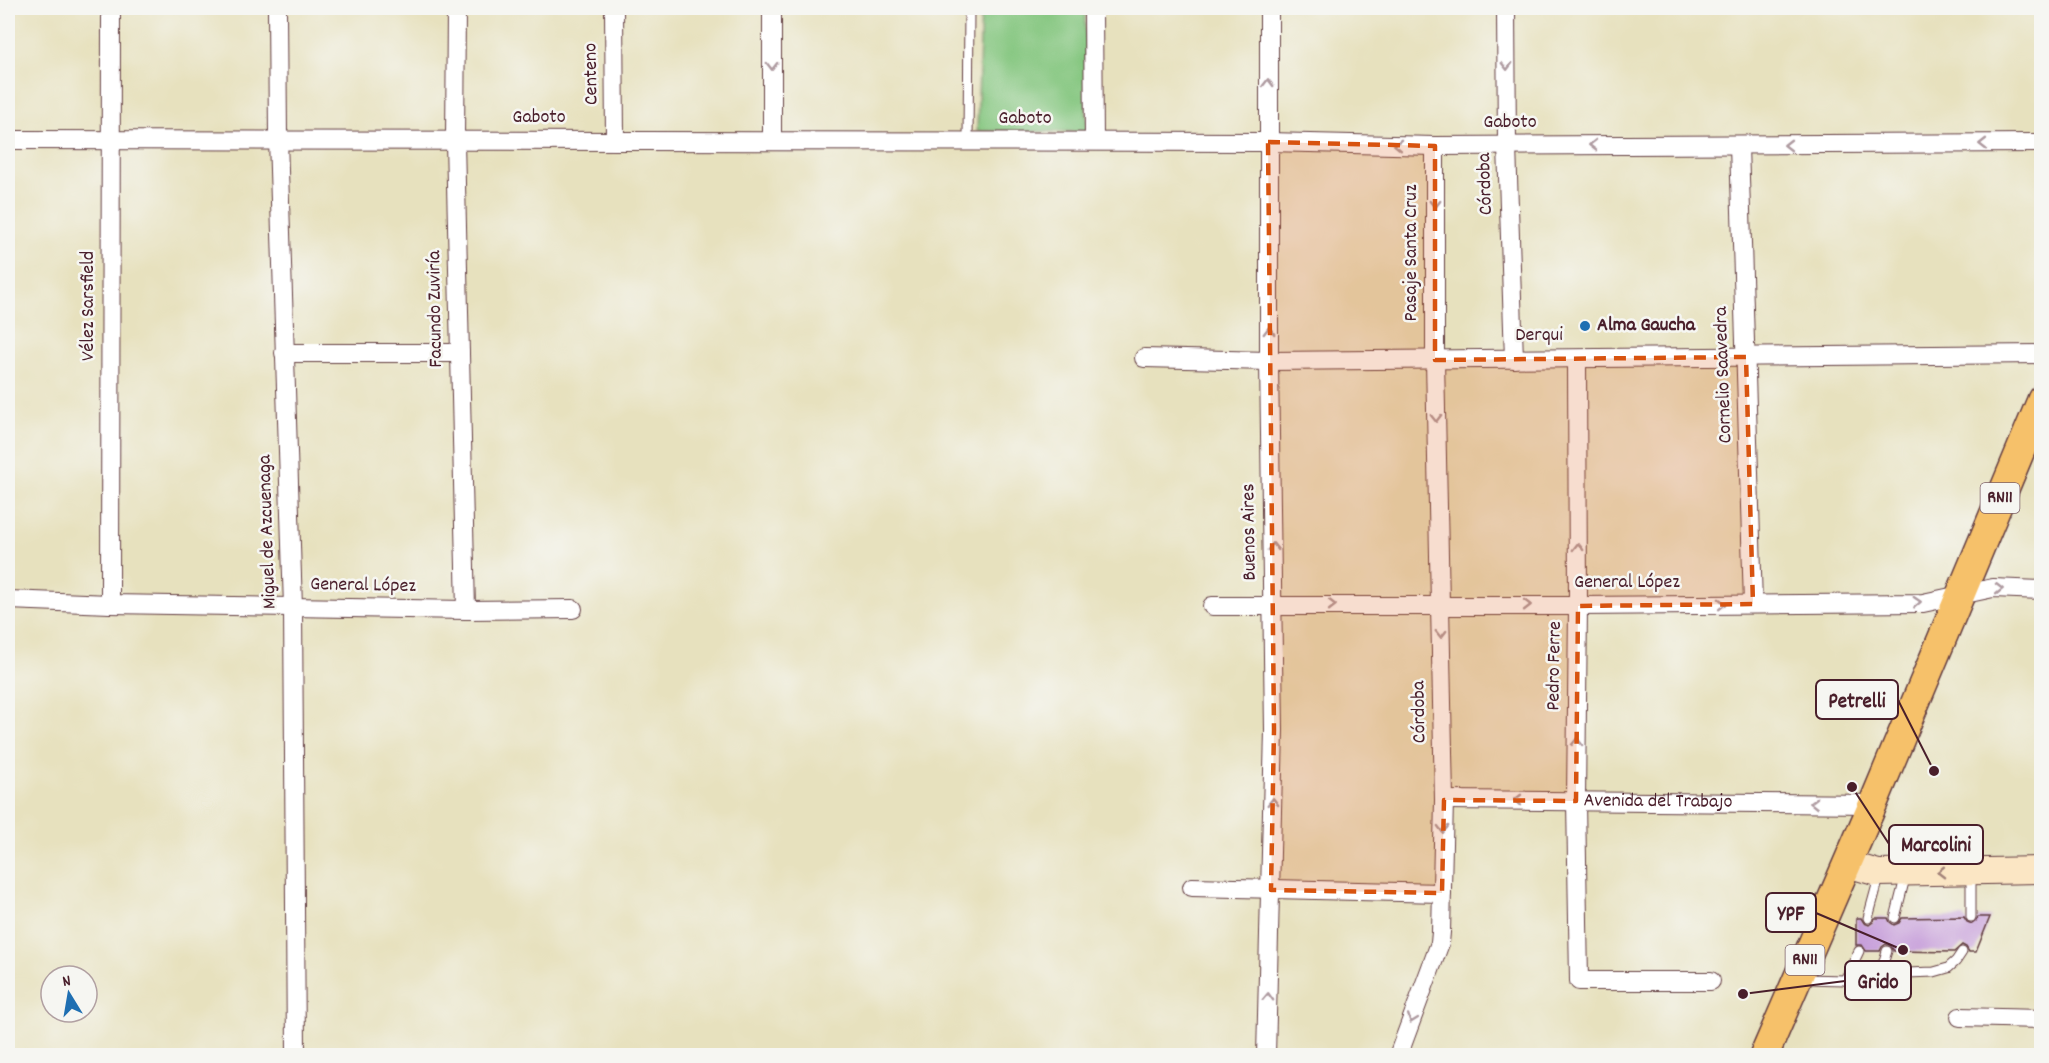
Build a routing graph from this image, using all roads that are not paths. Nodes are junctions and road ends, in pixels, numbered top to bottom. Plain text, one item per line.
1 (111, 8) edge
2 (277, 8) edge
3 (456, 8) edge
4 (614, 8) edge
5 (772, 8) edge
6 (969, 8) edge
7 (1093, 8) edge
8 (1269, 8) edge
9 (1506, 8) edge
10 (278, 139) junction
11 (8, 140) edge
12 (112, 140) junction
13 (455, 141) junction
14 (615, 141) junction
15 (772, 141) junction
16 (968, 141) junction
17 (1094, 141) junction
18 (1268, 142) junction
19 (2042, 143) edge
20 (1739, 145) junction
21 (1435, 146) junction
22 (1508, 146) junction
23 (284, 353) junction
24 (460, 353) junction
25 (2042, 354) edge
26 (1746, 357) junction
27 (1144, 358) dead end
28 (1514, 359) junction
29 (1577, 359) junction
30 (1435, 360) junction
31 (1269, 361) junction
32 (2042, 399) edge
33 (2042, 590) edge
34 (1958, 597) junction
35 (8, 600) edge
36 (110, 604) junction
37 (1753, 604) junction
38 (1441, 605) junction
39 (1212, 606) dead end
40 (1274, 606) junction
41 (1578, 606) junction
42 (292, 607) junction
43 (573, 609) dead end
44 (466, 610) junction
45 (1444, 800) junction
46 (1576, 801) junction
47 (1873, 804) junction
48 (1847, 864) junction
49 (2042, 870) edge
50 (1971, 872) junction
51 (1880, 873) junction
52 (1906, 873) junction
53 (1191, 887) dead end
54 (1271, 890) junction
55 (1442, 893) junction
56 (1971, 917) dead end
57 (1868, 918) dead end
58 (1895, 918) dead end
59 (1859, 951) dead end
60 (1887, 951) dead end
61 (1962, 952) dead end
62 (1880, 974) junction
63 (1797, 978) junction
64 (1845, 980) junction
65 (1711, 981) dead end
66 (1960, 1017) dead end
67 (2042, 1019) edge
68 (296, 1056) edge
69 (1266, 1056) edge
70 (1398, 1056) edge
71 (1764, 1056) edge

1 - 12 street, Vélez Sarsfield
2 - 10 street, Miguel de Azcuenaga
3 - 13 street, Facundo Zuviría
4 - 14 street, Centeno
5 -> 15 street
6 - 16 lane
7 - 17 street
18 -> 8 street, Buenos Aires
9 -> 22 street, Córdoba
10 - 12 street, Gaboto
10 - 13 street, Gaboto
10 - 23 street, Miguel de Azcuenaga
11 - 12 street, Gaboto
12 - 36 street, Vélez Sarsfield
13 - 14 street, Gaboto
13 - 24 street, Facundo Zuviría
14 - 15 street, Gaboto
15 - 16 street, Gaboto
16 - 17 street, Gaboto
17 - 18 street, Gaboto
21 -> 18 street, Gaboto
31 -> 18 street, Buenos Aires
19 -> 20 street, Gaboto
20 -> 22 street, Gaboto
20 - 26 street, Cornelio Saavedra
21 - 22 street, Gaboto
21 -> 30 street, Pasaje Santa Cruz
22 - 28 street, Córdoba
23 - 24 street
23 - 42 street, Miguel de Azcuenaga
24 - 44 street, Facundo Zuviría
25 - 26 street, Derqui
26 - 29 street, Derqui
26 - 37 street, Cornelio Saavedra
27 - 31 street, Derqui
28 - 29 street, Derqui
28 - 30 street, Derqui
41 -> 29 street, Pedro Ferre
30 - 31 street, Derqui
30 -> 38 street, Córdoba
40 -> 31 street, Buenos Aires
32 - 34 main road, RN11
34 -> 33 street, General López
37 -> 34 street, General López
34 - 47 main road, RN11
35 - 36 street, General López
36 - 42 street, General López
41 -> 37 street, General López
40 -> 38 street, General López
38 -> 41 street, General López
38 -> 45 street, Córdoba
39 - 40 street, General López
54 -> 40 street, Buenos Aires
46 -> 41 street, Pedro Ferre
42 - 44 street, General López
42 - 68 street, Miguel de Azcuenaga
43 - 44 street, General López
46 -> 45 street, Avenida del Trabajo
45 -> 55 street, Córdoba
47 -> 46 street, Avenida del Trabajo
46 - 65 street, Pedro Ferre
47 - 48 main road, RN11
48 - 51 street
48 - 63 main road, RN11
49 - 50 street
50 -> 52 street
50 - 56 lane
51 - 52 street
51 - 57 lane
52 - 58 lane
53 - 54 street
54 - 55 street
69 -> 54 street, Buenos Aires
55 -> 70 street, Córdoba
59 - 64 lane
60 - 62 lane
61 - 62 lane
62 - 64 lane
63 - 64 lane
63 - 71 main road, RN11
66 - 67 street

